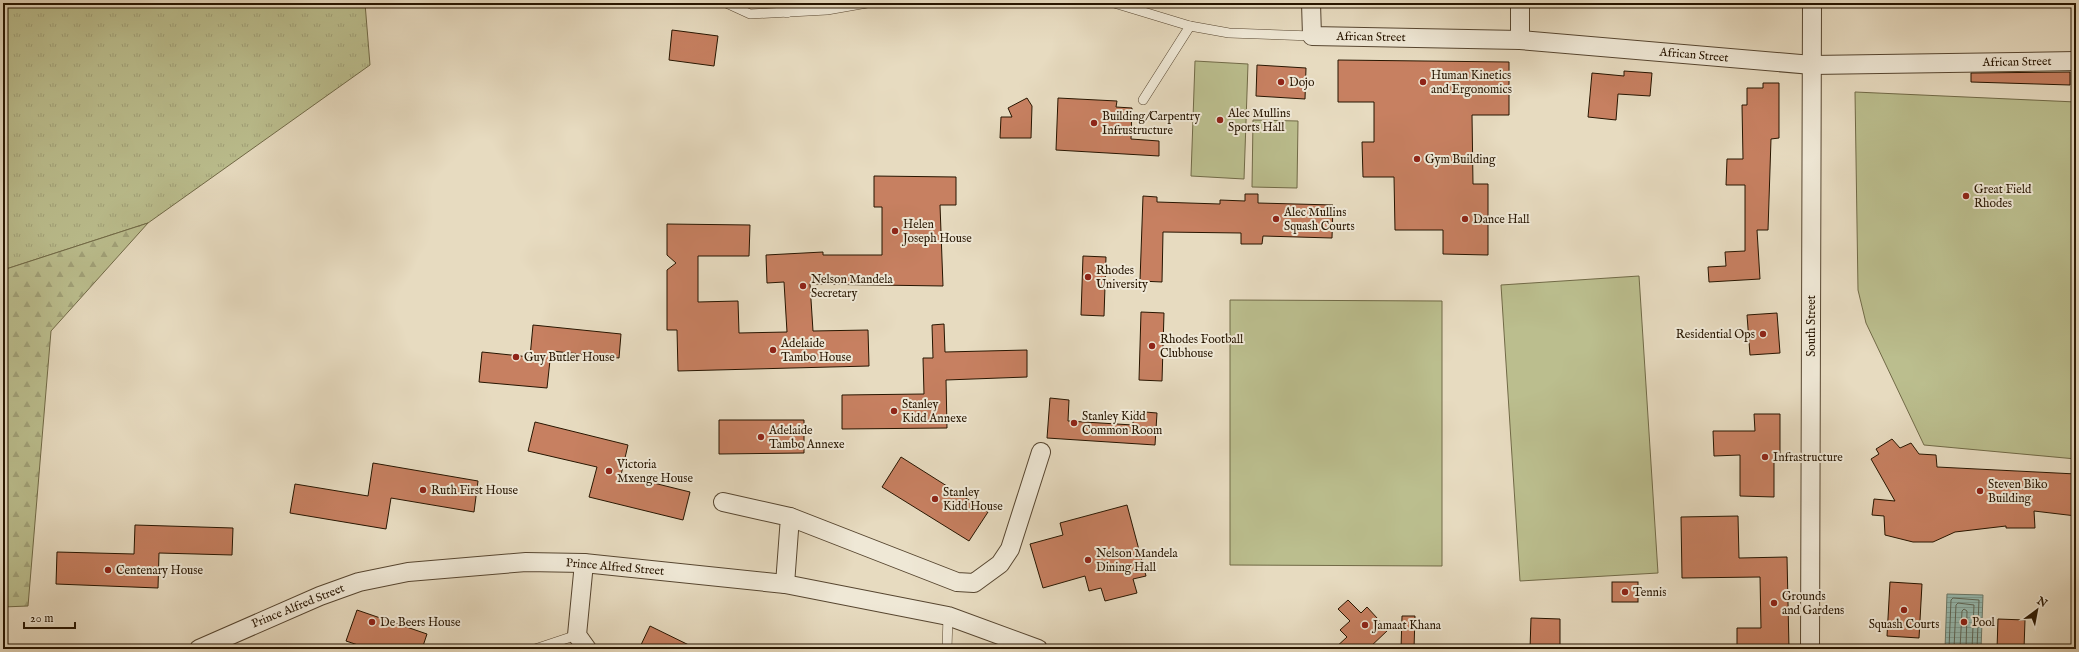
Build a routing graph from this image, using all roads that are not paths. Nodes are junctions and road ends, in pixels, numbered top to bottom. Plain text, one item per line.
1 (726, 3) edge
2 (777, 3) edge
3 (867, 3) edge
4 (1114, 3) edge
5 (1311, 3) edge
6 (1520, 3) edge
7 (1812, 3) edge
8 (787, 13) junction
9 (1190, 26) junction
10 (1312, 36) junction
11 (1520, 40) junction
12 (2076, 61) edge
13 (1812, 65) junction
14 (1143, 100) dead end
15 (1041, 452) dead end
16 (723, 502) dead end
17 (790, 517) junction
18 (584, 563) junction
19 (785, 584) junction
20 (948, 616) junction
21 (582, 642) edge
22 (198, 649) edge
23 (535, 649) edge
24 (947, 649) edge
25 (1038, 649) edge
26 (1810, 649) edge

1 - 8 lane
2 - 8 lane
3 - 8 lane
4 - 9 lane
5 - 10 street
6 - 11 street
7 - 13 street, South Street
9 - 10 lane
9 - 14 lane
10 - 11 street, African Street
11 - 13 street, African Street
12 - 13 street, African Street
13 - 26 street, South Street
15 - 17 street
16 - 17 street
17 - 19 street
18 - 19 street, Prince Alfred Street
18 - 21 street
18 - 22 street, Prince Alfred Street
19 - 20 street, Prince Alfred Street
20 - 24 lane
20 - 25 street, Prince Alfred Street
21 - 23 lane

